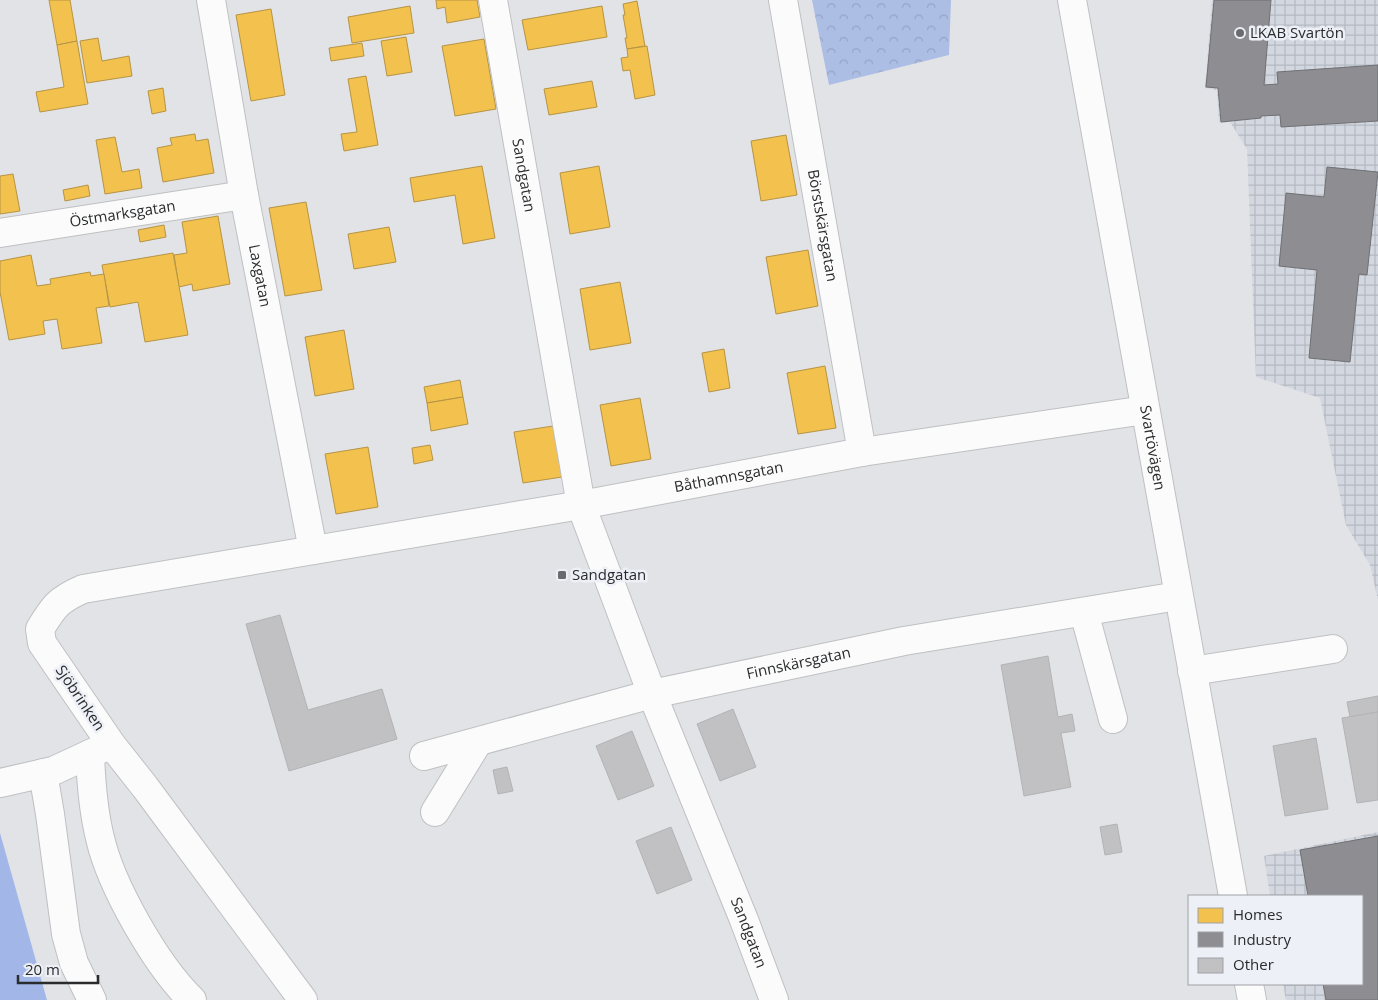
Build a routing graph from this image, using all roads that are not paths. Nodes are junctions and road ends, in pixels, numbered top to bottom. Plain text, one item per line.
1 (211, 0) edge
2 (493, 0) edge
3 (783, 0) edge
4 (1072, 0) edge
5 (244, 195) junction
6 (0, 233) edge
7 (1145, 410) junction
8 (862, 452) junction
9 (581, 505) junction
10 (313, 550) junction
11 (1178, 596) junction
12 (1084, 612) junction
13 (1333, 650) dead end
14 (1192, 671) junction
15 (652, 694) junction
16 (1113, 719) dead end
17 (478, 742) junction
18 (100, 749) junction
19 (424, 756) dead end
20 (43, 773) junction
21 (0, 783) edge
22 (435, 812) dead end
23 (1233, 895) edge
24 (1249, 985) edge
25 (292, 996) edge
26 (92, 1000) edge
27 (192, 1000) edge
28 (774, 1000) edge
29 (1252, 1000) edge

1 - 5 street, Laxgatan
2 - 9 street, Sandgatan
3 - 8 street, Börstskärsgatan
4 - 7 street, Svartövägen
5 - 6 street, Östmarksgatan
5 - 10 street, Laxgatan
7 - 8 street, Båthamnsgatan
7 - 11 street, Svartövägen
8 - 9 street, Båthamnsgatan
9 - 10 street, Båthamnsgatan
9 - 15 street, Sandgatan
10 - 18 street, Sjöbrinken
11 - 12 street, Finnskärsgatan
11 - 14 street, Svartövägen
12 - 15 street, Finnskärsgatan
12 - 16 street
13 - 14 street
14 - 23 street, Svartövägen
15 - 17 street, Finnskärsgatan
15 - 28 street, Sandgatan
17 - 19 street, Finnskärsgatan
17 - 22 street
18 - 20 street
18 - 25 street, Sjöbrinken
18 - 27 street
20 - 21 street
20 - 26 street
24 - 29 street

